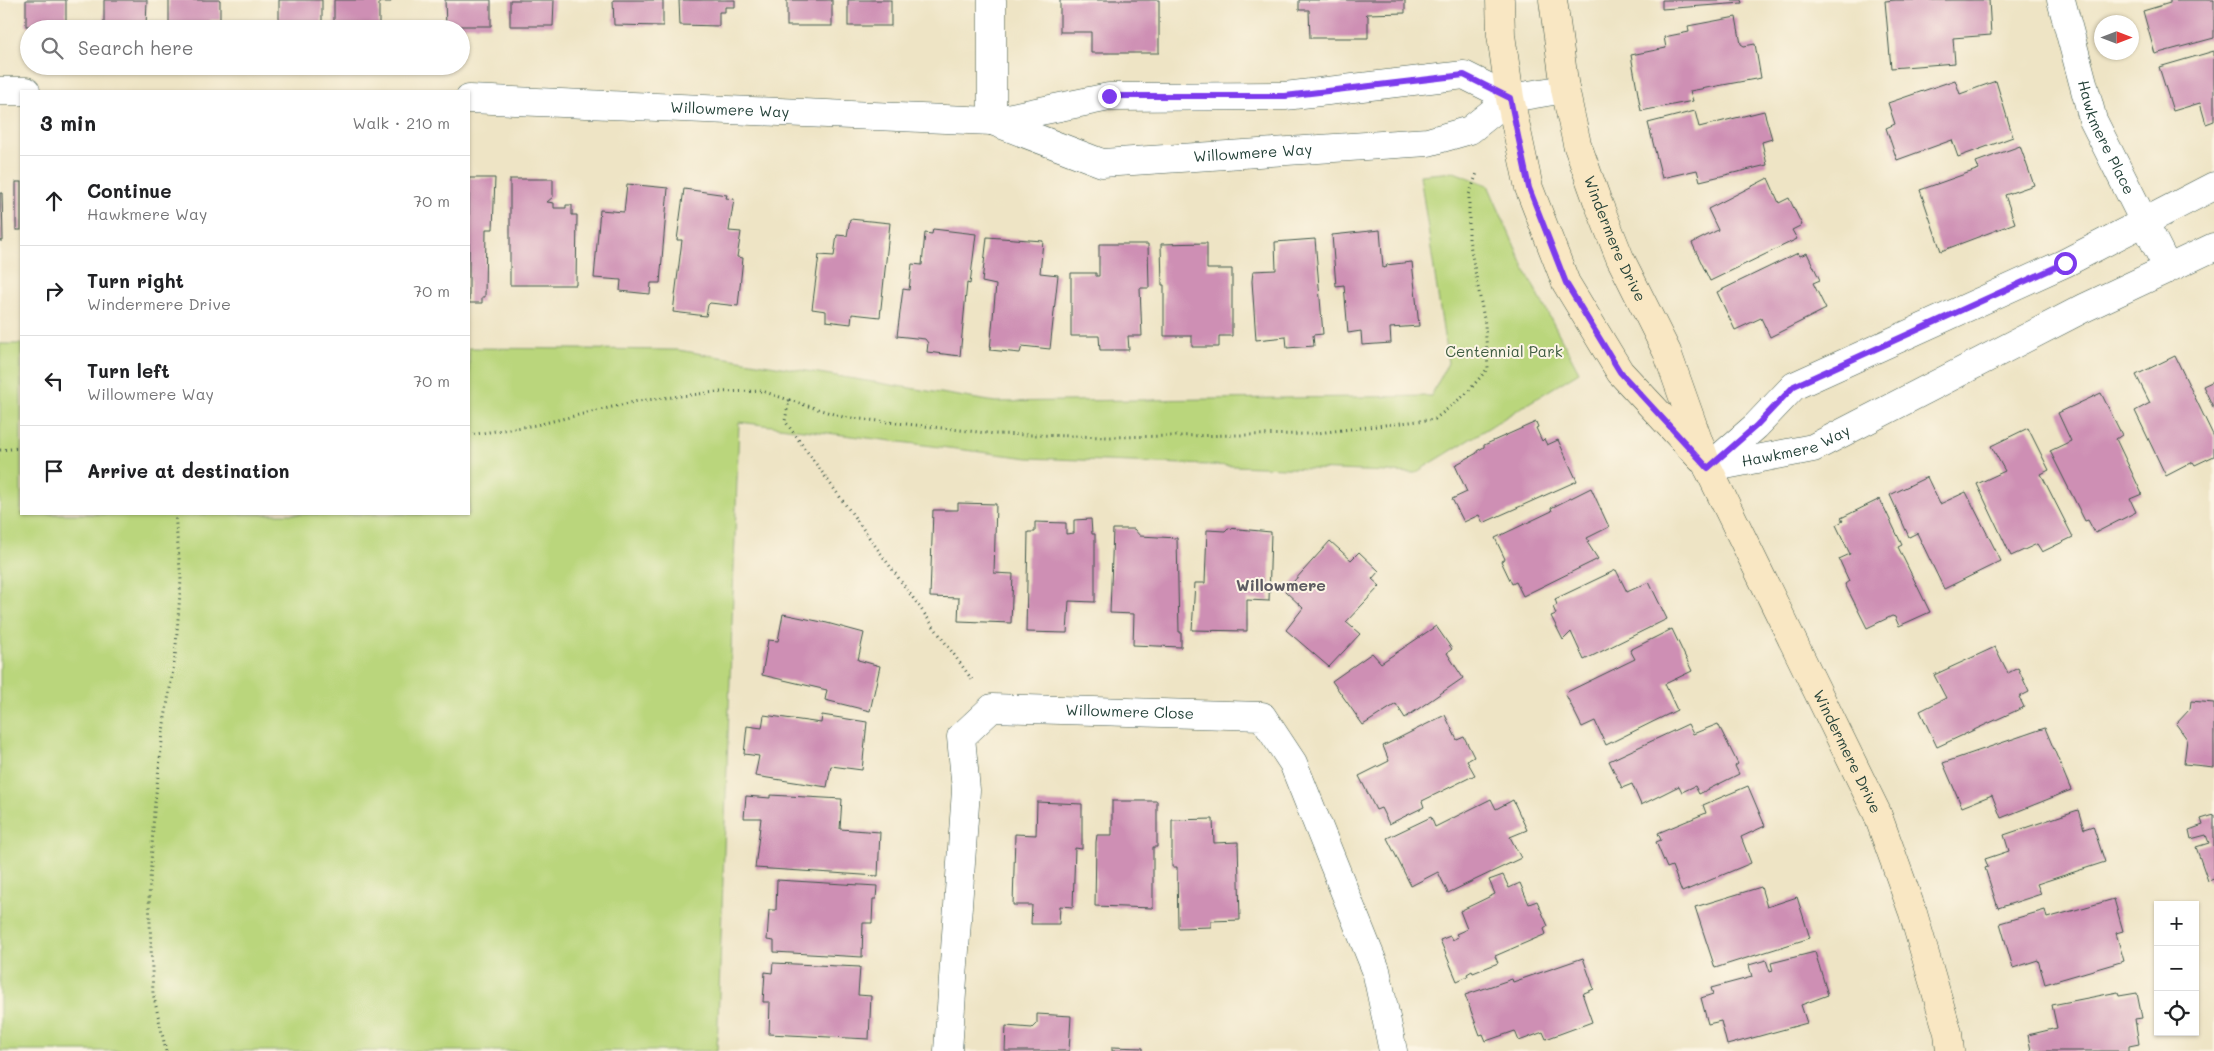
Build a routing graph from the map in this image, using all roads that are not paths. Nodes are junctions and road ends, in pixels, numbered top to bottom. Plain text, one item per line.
1 (992, 0) edge
2 (1500, 0) edge
3 (1553, 0) edge
4 (2061, 0) edge
5 (1565, 89) junction
6 (0, 91) edge
7 (20, 91) edge
8 (1510, 98) junction
9 (470, 99) edge
10 (992, 121) junction
11 (2214, 186) edge
12 (2144, 222) junction
13 (2214, 247) edge
14 (2168, 269) junction
15 (1708, 468) junction
16 (948, 1051) edge
17 (1393, 1051) edge
18 (1950, 1051) edge

1 - 10 street
2 - 8 street, Windermere Drive
3 - 5 street, Windermere Drive
4 - 12 street, Hawkmere Place
5 - 8 street, Willowmere Way
5 - 15 street, Windermere Drive
6 - 7 street
8 - 10 street, Willowmere Way
8 - 10 street, Willowmere Way
8 - 15 street, Windermere Drive
9 - 10 street, Willowmere Way
11 - 12 street, Hawkmere Way
12 - 14 street, Hawkmere Place
12 - 15 street, Hawkmere Way
13 - 14 street, Hawkmere Way
14 - 15 street, Hawkmere Way
15 - 18 street, Windermere Drive
16 - 17 street, Willowmere Close

